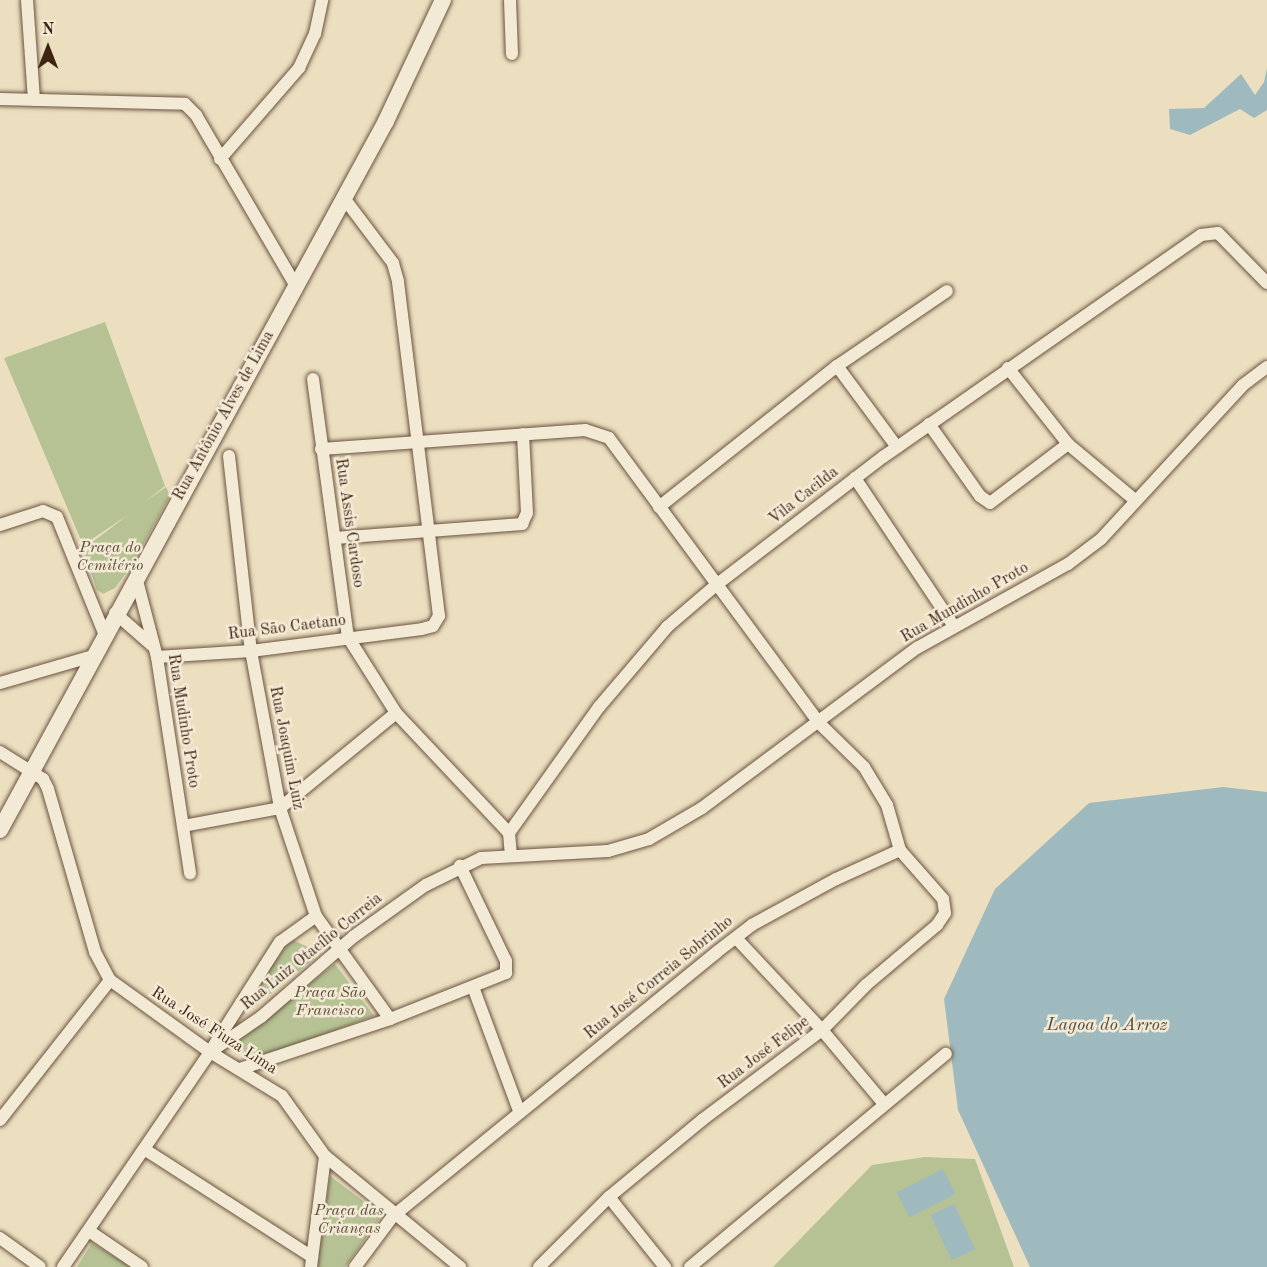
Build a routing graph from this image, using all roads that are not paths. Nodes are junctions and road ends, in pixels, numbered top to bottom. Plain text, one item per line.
1 (27, 0) edge
2 (322, 0) edge
3 (443, 0) edge
4 (510, 0) edge
5 (512, 54) dead end
6 (0, 99) edge
7 (34, 100) junction
8 (220, 159) junction
9 (344, 198) junction
10 (1267, 283) edge
11 (296, 286) junction
12 (947, 291) dead end
13 (837, 366) junction
14 (1267, 367) edge
15 (1008, 368) junction
16 (313, 379) dead end
17 (930, 424) junction
18 (523, 434) junction
19 (419, 443) junction
20 (1068, 444) junction
21 (897, 447) junction
22 (321, 449) junction
23 (229, 456) dead end
24 (855, 478) junction
25 (1135, 500) junction
26 (658, 507) junction
27 (0, 525) edge
28 (430, 532) junction
29 (335, 538) junction
30 (136, 577) junction
31 (717, 585) junction
32 (116, 613) junction
33 (953, 625) junction
34 (105, 635) junction
35 (348, 637) junction
36 (251, 651) junction
37 (156, 653) junction
38 (93, 656) junction
39 (0, 683) edge
40 (396, 713) junction
41 (821, 725) junction
42 (0, 752) edge
43 (32, 772) junction
44 (280, 808) junction
45 (183, 826) junction
46 (0, 830) edge
47 (510, 833) junction
48 (900, 850) junction
49 (511, 854) junction
50 (460, 866) junction
51 (190, 873) dead end
52 (316, 916) junction
53 (736, 938) junction
54 (339, 950) junction
55 (110, 980) junction
56 (473, 987) junction
57 (390, 1019) junction
58 (822, 1030) junction
59 (210, 1052) junction
60 (946, 1054) dead end
61 (240, 1069) junction
62 (884, 1104) junction
63 (519, 1112) junction
64 (0, 1120) edge
65 (144, 1149) junction
66 (325, 1156) junction
67 (609, 1197) junction
68 (393, 1216) junction
69 (89, 1231) junction
70 (0, 1239) edge
71 (311, 1262) edge
72 (40, 1267) edge
73 (63, 1267) edge
74 (142, 1267) edge
75 (355, 1267) edge
76 (460, 1267) edge
77 (540, 1267) edge
78 (665, 1267) edge
79 (690, 1267) edge

1 - 7 street
2 - 8 street
3 - 9 main road, Rua Antônio Alves de Lima
4 - 5 street
6 - 7 street
7 - 8 street
8 - 11 street
9 - 11 main road, Rua Antônio Alves de Lima
9 - 19 street
10 - 15 street, Vila Cacilda
11 - 30 main road, Rua Antônio Alves de Lima
12 - 13 street
13 - 21 street
13 - 26 street
14 - 25 street, Rua Mundinho Proto
15 - 17 street, Vila Cacilda
15 - 20 street
16 - 22 street, Rua Assis Cardoso
17 - 20 street
17 - 21 street, Vila Cacilda
18 - 19 street
18 - 26 street
18 - 28 street
19 - 22 street
19 - 28 street
20 - 25 street
21 - 24 street, Vila Cacilda
22 - 29 street, Rua Assis Cardoso
23 - 36 street, Rua Joaquim Luiz
24 - 31 street, Vila Cacilda
24 - 33 street
25 - 33 street, Rua Mundinho Proto
26 - 31 street
27 - 34 street
28 - 29 street
28 - 35 street, Rua São Caetano
29 - 35 street, Rua Assis Cardoso
30 - 32 main road, Rua Antônio Alves de Lima
30 - 37 street, Rua Mudinho Proto
31 - 41 street
31 - 47 street, Vila Cacilda
32 - 34 main road, Rua Antônio Alves de Lima
32 - 37 street
33 - 41 street, Rua Mundinho Proto
34 - 38 main road, Rua Antônio Alves de Lima
35 - 36 street, Rua São Caetano
35 - 40 street
36 - 37 street, Rua São Caetano
36 - 44 street, Rua Joaquim Luiz
37 - 45 street, Rua Mudinho Proto
38 - 39 street
38 - 43 main road, Rua Antônio Alves de Lima
40 - 44 street
40 - 47 street
41 - 48 street
41 - 49 street, Rua Mundinho Proto
42 - 43 street
43 - 46 main road, Rua Antônio Alves de Lima
43 - 55 street, Rua José Fiuza Lima
44 - 45 street
44 - 52 street, Rua Joaquim Luiz
45 - 51 street, Rua Mudinho Proto
47 - 49 street
48 - 53 street, Rua José Correia Sobrinho
48 - 58 street, Rua José Felipe
49 - 50 street, Rua Luiz Otacílio Correia
50 - 54 street, Rua Luiz Otacílio Correia
50 - 56 street
52 - 54 street, Rua Joaquim Luiz
52 - 59 street
53 - 58 street
53 - 63 street, Rua José Correia Sobrinho
54 - 57 street, Rua Joaquim Luiz
54 - 59 street, Rua Luiz Otacílio Correia
55 - 59 street, Rua José Fiuza Lima
55 - 64 street
56 - 57 street
56 - 63 street
57 - 61 street
58 - 62 street
58 - 67 street, Rua José Felipe
59 - 61 street, Rua José Fiuza Lima
59 - 65 street, Rua Luiz Otacílio Correia
60 - 62 street
61 - 66 street, Rua José Fiuza Lima
62 - 79 street
63 - 68 street, Rua José Correia Sobrinho
65 - 69 street, Rua Luiz Otacílio Correia
65 - 71 street
66 - 68 street, Rua José Fiuza Lima
66 - 71 street
67 - 77 street, Rua José Felipe
67 - 78 street
68 - 75 street, Rua José Correia Sobrinho
68 - 76 street, Rua José Fiuza Lima
69 - 73 street, Rua Luiz Otacílio Correia
69 - 74 street
70 - 72 street

